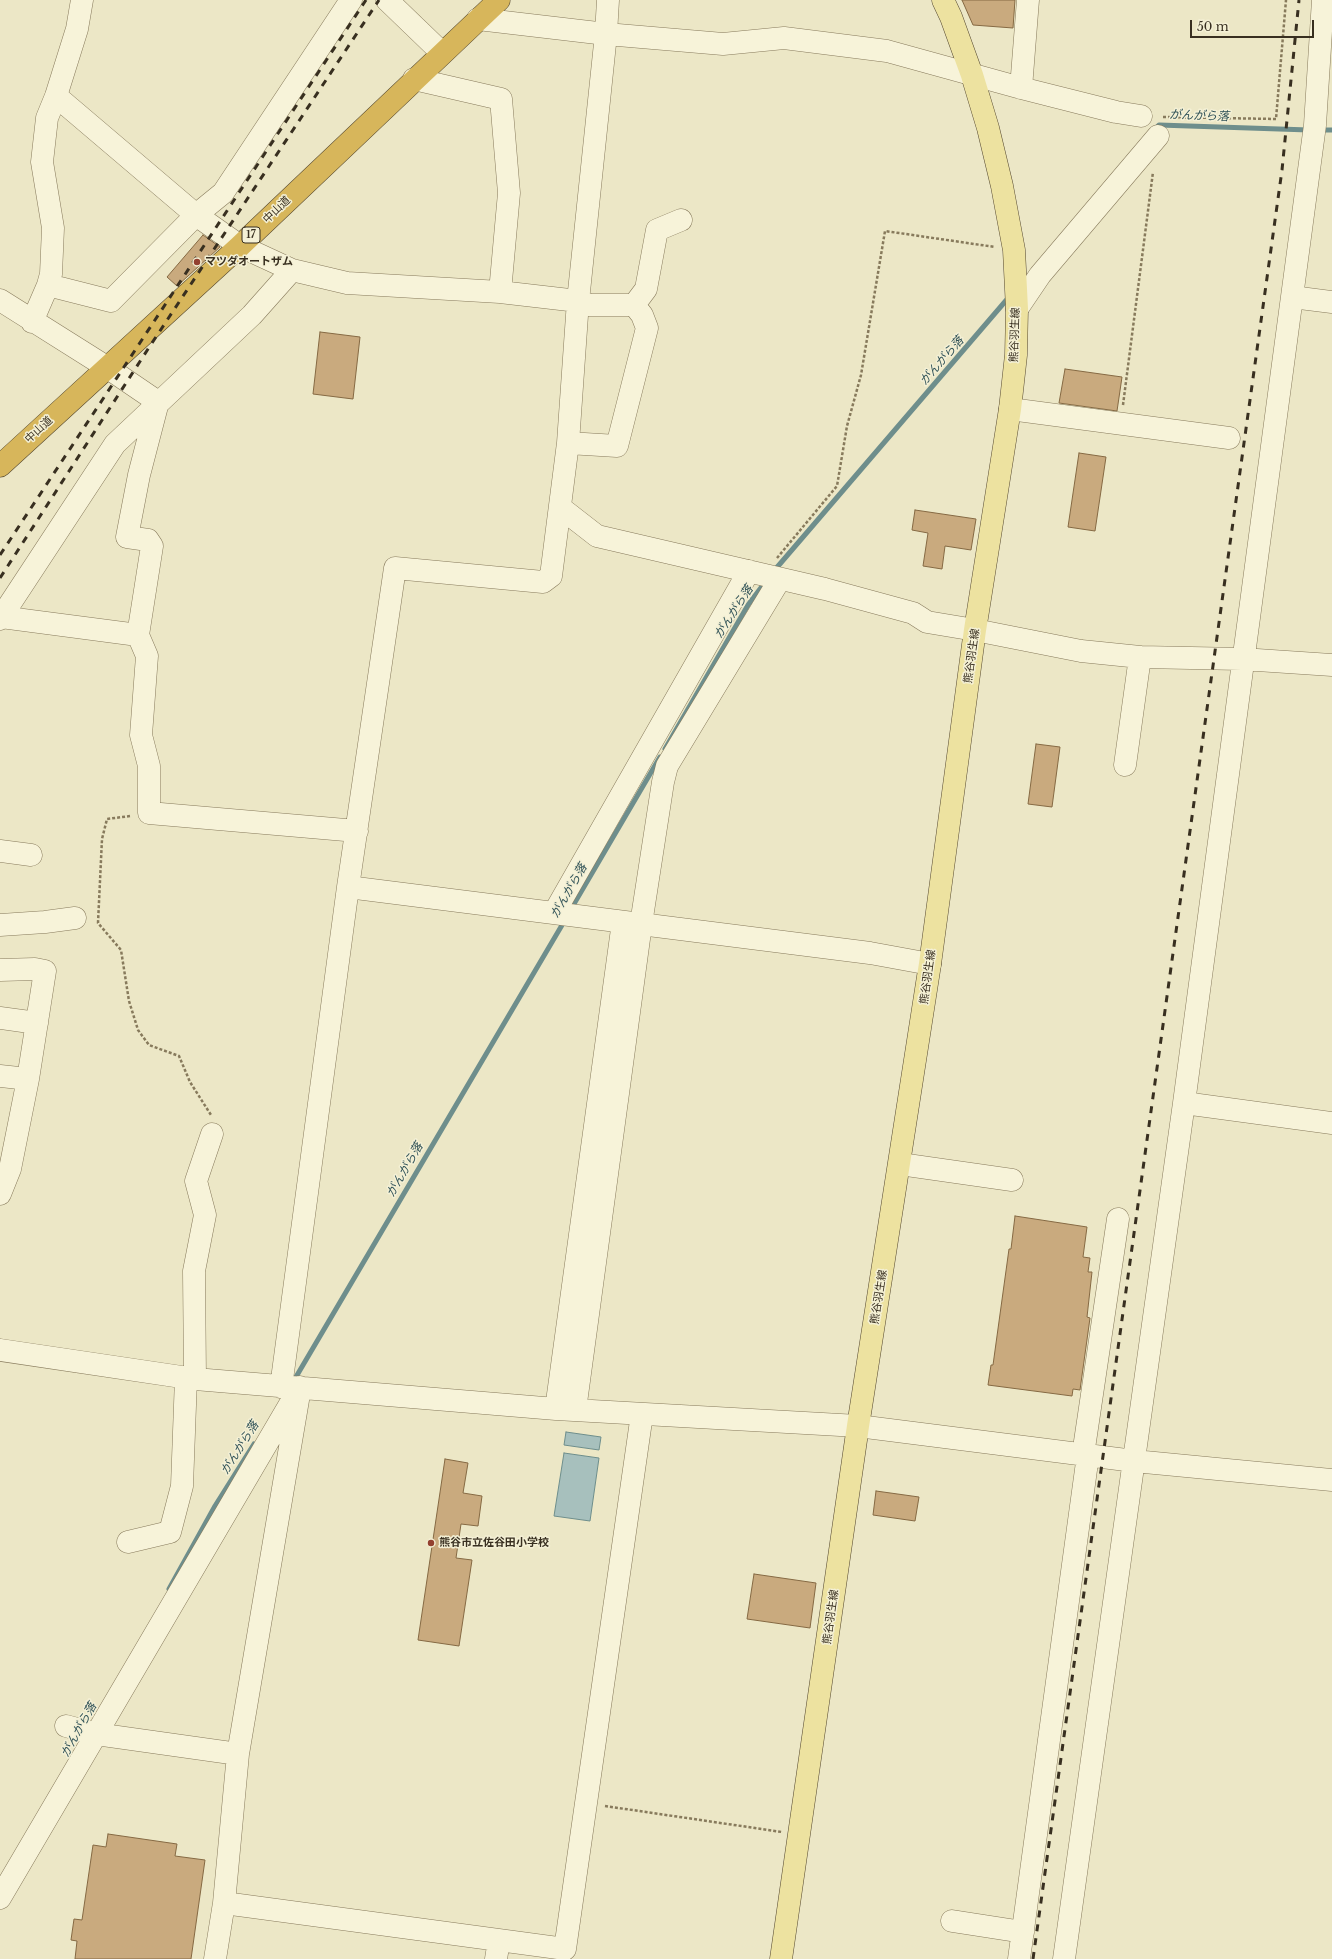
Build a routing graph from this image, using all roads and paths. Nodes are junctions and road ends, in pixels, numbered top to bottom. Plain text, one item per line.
1 (82, 0) edge
2 (351, 0) edge
3 (387, 0) edge
4 (499, 0) edge
5 (608, 0) edge
6 (943, 0) edge
7 (1028, 0) edge
8 (1286, 0) edge
9 (1323, 0) edge
10 (478, 19) junction
11 (606, 34) junction
12 (442, 52) junction
13 (972, 75) junction
14 (414, 79) junction
15 (1021, 88) junction
16 (56, 96) junction
17 (1141, 116) joint
18 (1319, 125) edge
19 (1158, 136) dead end
20 (1154, 167) dead end
21 (196, 215) junction
22 (681, 220) dead end
23 (240, 246) junction
24 (1014, 250) junction
25 (292, 270) junction
26 (48, 285) junction
27 (500, 292) junction
28 (1292, 297) junction
29 (0, 300) edge
30 (578, 301) junction
31 (1332, 302) edge
32 (634, 305) junction
33 (1017, 306) junction
34 (32, 322) junction
35 (108, 368) junction
36 (158, 402) junction
37 (1010, 409) junction
38 (1121, 424) junction
39 (1229, 438) dead end
40 (568, 443) junction
41 (0, 466) edge
42 (561, 508) junction
43 (764, 575) junction
44 (0, 618) edge
45 (976, 630) junction
46 (138, 635) junction
47 (1140, 657) junction
48 (1242, 659) junction
49 (1332, 665) edge
50 (656, 760) junction
51 (1125, 765) dead end
52 (148, 813) junction
53 (356, 831) junction
54 (0, 851) edge
55 (31, 855) dead end
56 (348, 887) junction
57 (555, 913) junction
58 (75, 918) dead end
59 (632, 923) junction
60 (0, 925) edge
61 (930, 964) junction
62 (0, 970) edge
63 (0, 1018) edge
64 (37, 1023) junction
65 (0, 1076) edge
66 (28, 1079) junction
67 (1184, 1103) junction
68 (1332, 1123) edge
69 (212, 1134) joint
70 (900, 1164) junction
71 (1012, 1180) dead end
72 (0, 1194) edge
73 (1118, 1219) dead end
74 (0, 1350) edge
75 (190, 1379) junction
76 (290, 1387) junction
77 (566, 1409) junction
78 (642, 1414) junction
79 (858, 1426) junction
80 (1086, 1455) junction
81 (1134, 1461) junction
82 (1332, 1480) edge
83 (128, 1542) dead end
84 (84, 1731) junction
85 (238, 1754) junction
86 (587, 1803) junction
87 (800, 1835) junction
88 (0, 1898) edge
89 (224, 1903) junction
90 (952, 1921) dead end
91 (1023, 1932) junction
92 (498, 1949) edge
93 (215, 1959) edge
94 (781, 1959) edge
95 (1019, 1959) edge
96 (1064, 1959) edge

1 - 16 street
2 - 21 street
3 - 12 street
4 - 10 highway, 中山道 / 17
5 - 11 street
6 - 13 main road, 熊谷羽生線
7 - 15 street
8 - 17 path
9 - 18 street
10 - 11 street
10 - 12 highway, 中山道 / 17
11 - 13 street
11 - 30 street
12 - 14 highway, 中山道 / 17
13 - 15 street
13 - 24 main road, 熊谷羽生線
14 - 23 highway, 中山道 / 17
14 - 27 street
15 - 17 street
16 - 21 street
16 - 26 street
18 - 28 street
19 - 33 street
20 - 38 path
21 - 23 street
21 - 26 street
22 - 32 street
23 - 25 street
23 - 35 highway, 中山道 / 17
24 - 33 main road, 熊谷羽生線
24 - 43 path
25 - 27 street
25 - 36 street
26 - 34 street
27 - 30 street
28 - 31 street
28 - 48 street
29 - 34 street
30 - 32 street
30 - 40 street
32 - 40 street
33 - 37 main road, 熊谷羽生線
34 - 35 street
35 - 36 street
35 - 41 highway, 中山道 / 17
36 - 44 street
36 - 46 street
37 - 38 street
37 - 45 main road, 熊谷羽生線
38 - 39 street
40 - 42 street
42 - 43 street
42 - 53 street
43 - 45 street
43 - 50 street
43 - 50 street
44 - 46 street
45 - 47 street
45 - 61 main road, 熊谷羽生線
46 - 52 street
47 - 48 street
47 - 51 street
48 - 49 street
48 - 67 street
50 - 57 street
50 - 59 street
52 - 53 street
52 - 69 path
53 - 56 street
54 - 55 street
56 - 57 street
56 - 76 street
57 - 59 street
58 - 60 street
59 - 61 street
59 - 77 street
61 - 70 main road, 熊谷羽生線
62 - 64 street
63 - 64 street
64 - 66 street
65 - 66 street
66 - 72 street
67 - 68 street
67 - 81 street
69 - 75 street
70 - 71 street
70 - 79 main road, 熊谷羽生線
73 - 80 street
74 - 75 street
75 - 76 street
75 - 83 street
76 - 77 street
76 - 84 street
76 - 85 street
77 - 78 street
78 - 79 street
78 - 86 street
79 - 80 street
79 - 87 main road, 熊谷羽生線
80 - 81 street
80 - 91 street
81 - 82 street
81 - 96 street
84 - 85 street
84 - 88 street
85 - 89 street
86 - 87 path
86 - 92 street
87 - 94 main road, 熊谷羽生線
89 - 92 street
89 - 93 street
90 - 91 street
91 - 95 street

